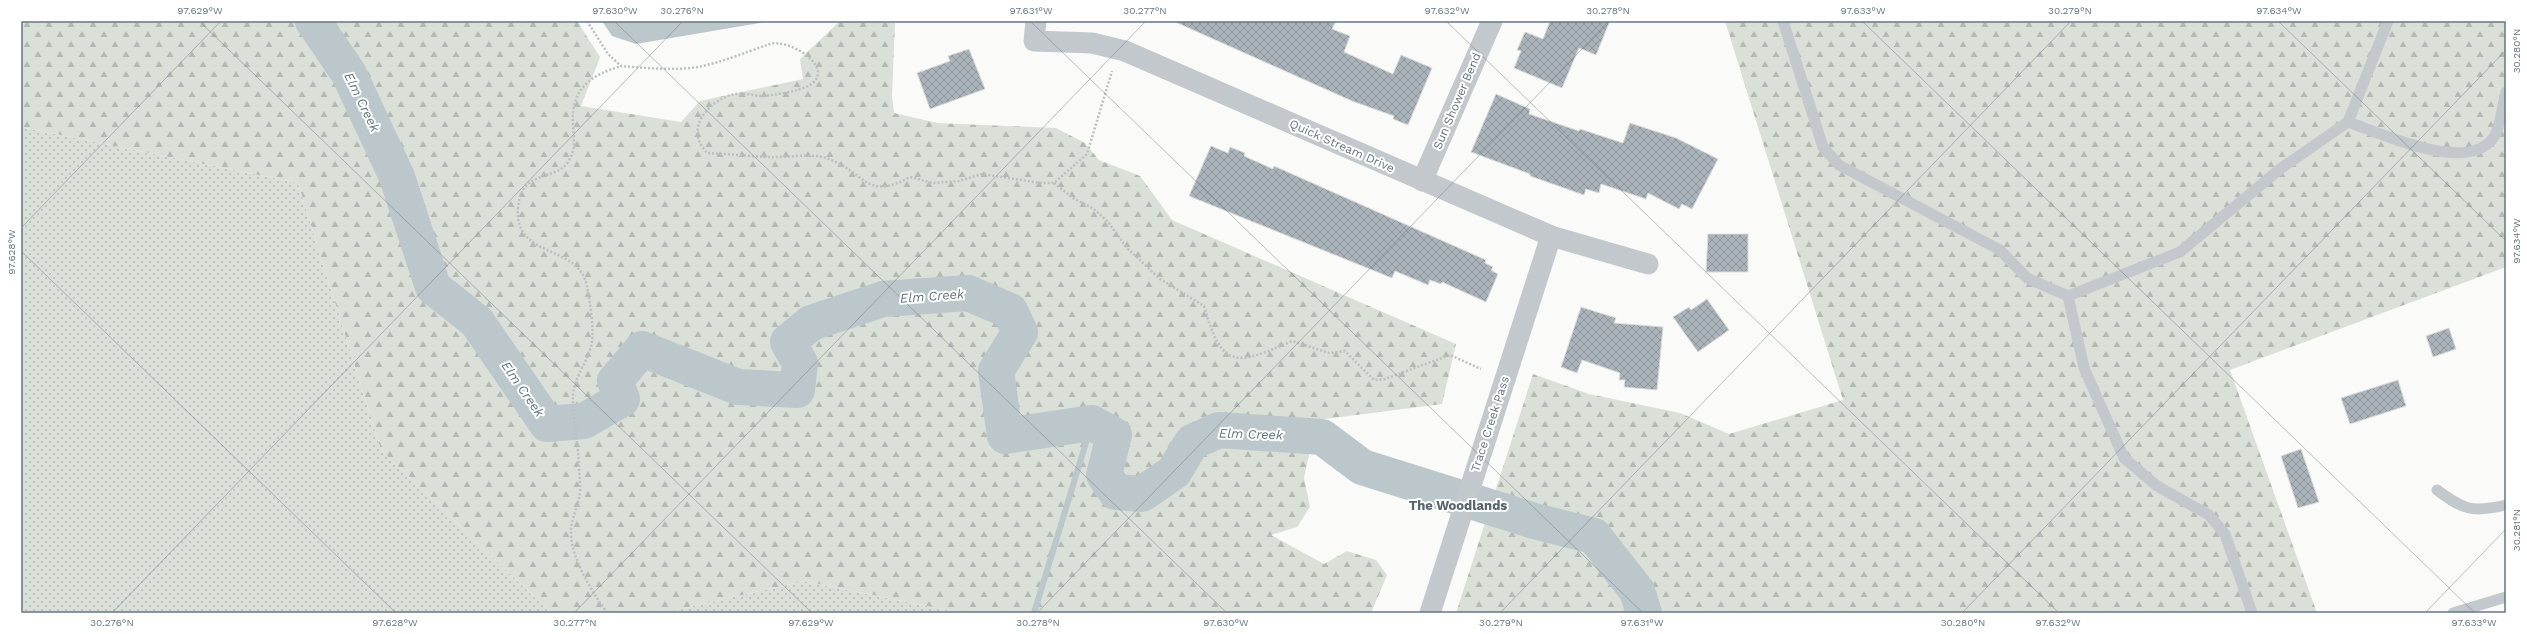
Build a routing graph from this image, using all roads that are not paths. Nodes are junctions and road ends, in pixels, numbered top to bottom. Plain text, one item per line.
1 (1492, 21) edge
2 (1783, 21) edge
3 (2388, 21) edge
4 (1035, 31) edge
5 (2506, 92) edge
6 (2348, 122) junction
7 (1422, 181) junction
8 (1551, 236) junction
9 (1648, 264) dead end
10 (2068, 296) junction
11 (2437, 490) dead end
12 (2506, 505) edge
13 (2506, 597) edge
14 (1431, 609) edge
15 (2252, 613) edge
16 (2453, 613) edge

1 - 7 street, Sun Shower Bend
2 - 10 lane
3 - 6 lane
4 - 7 street, Quick Stream Drive
5 - 6 lane
6 - 10 lane
7 - 8 street, Quick Stream Drive
8 - 9 street, Quick Stream Drive
8 - 14 street, Trace Creek Pass
10 - 15 lane
11 - 12 lane
13 - 16 lane

